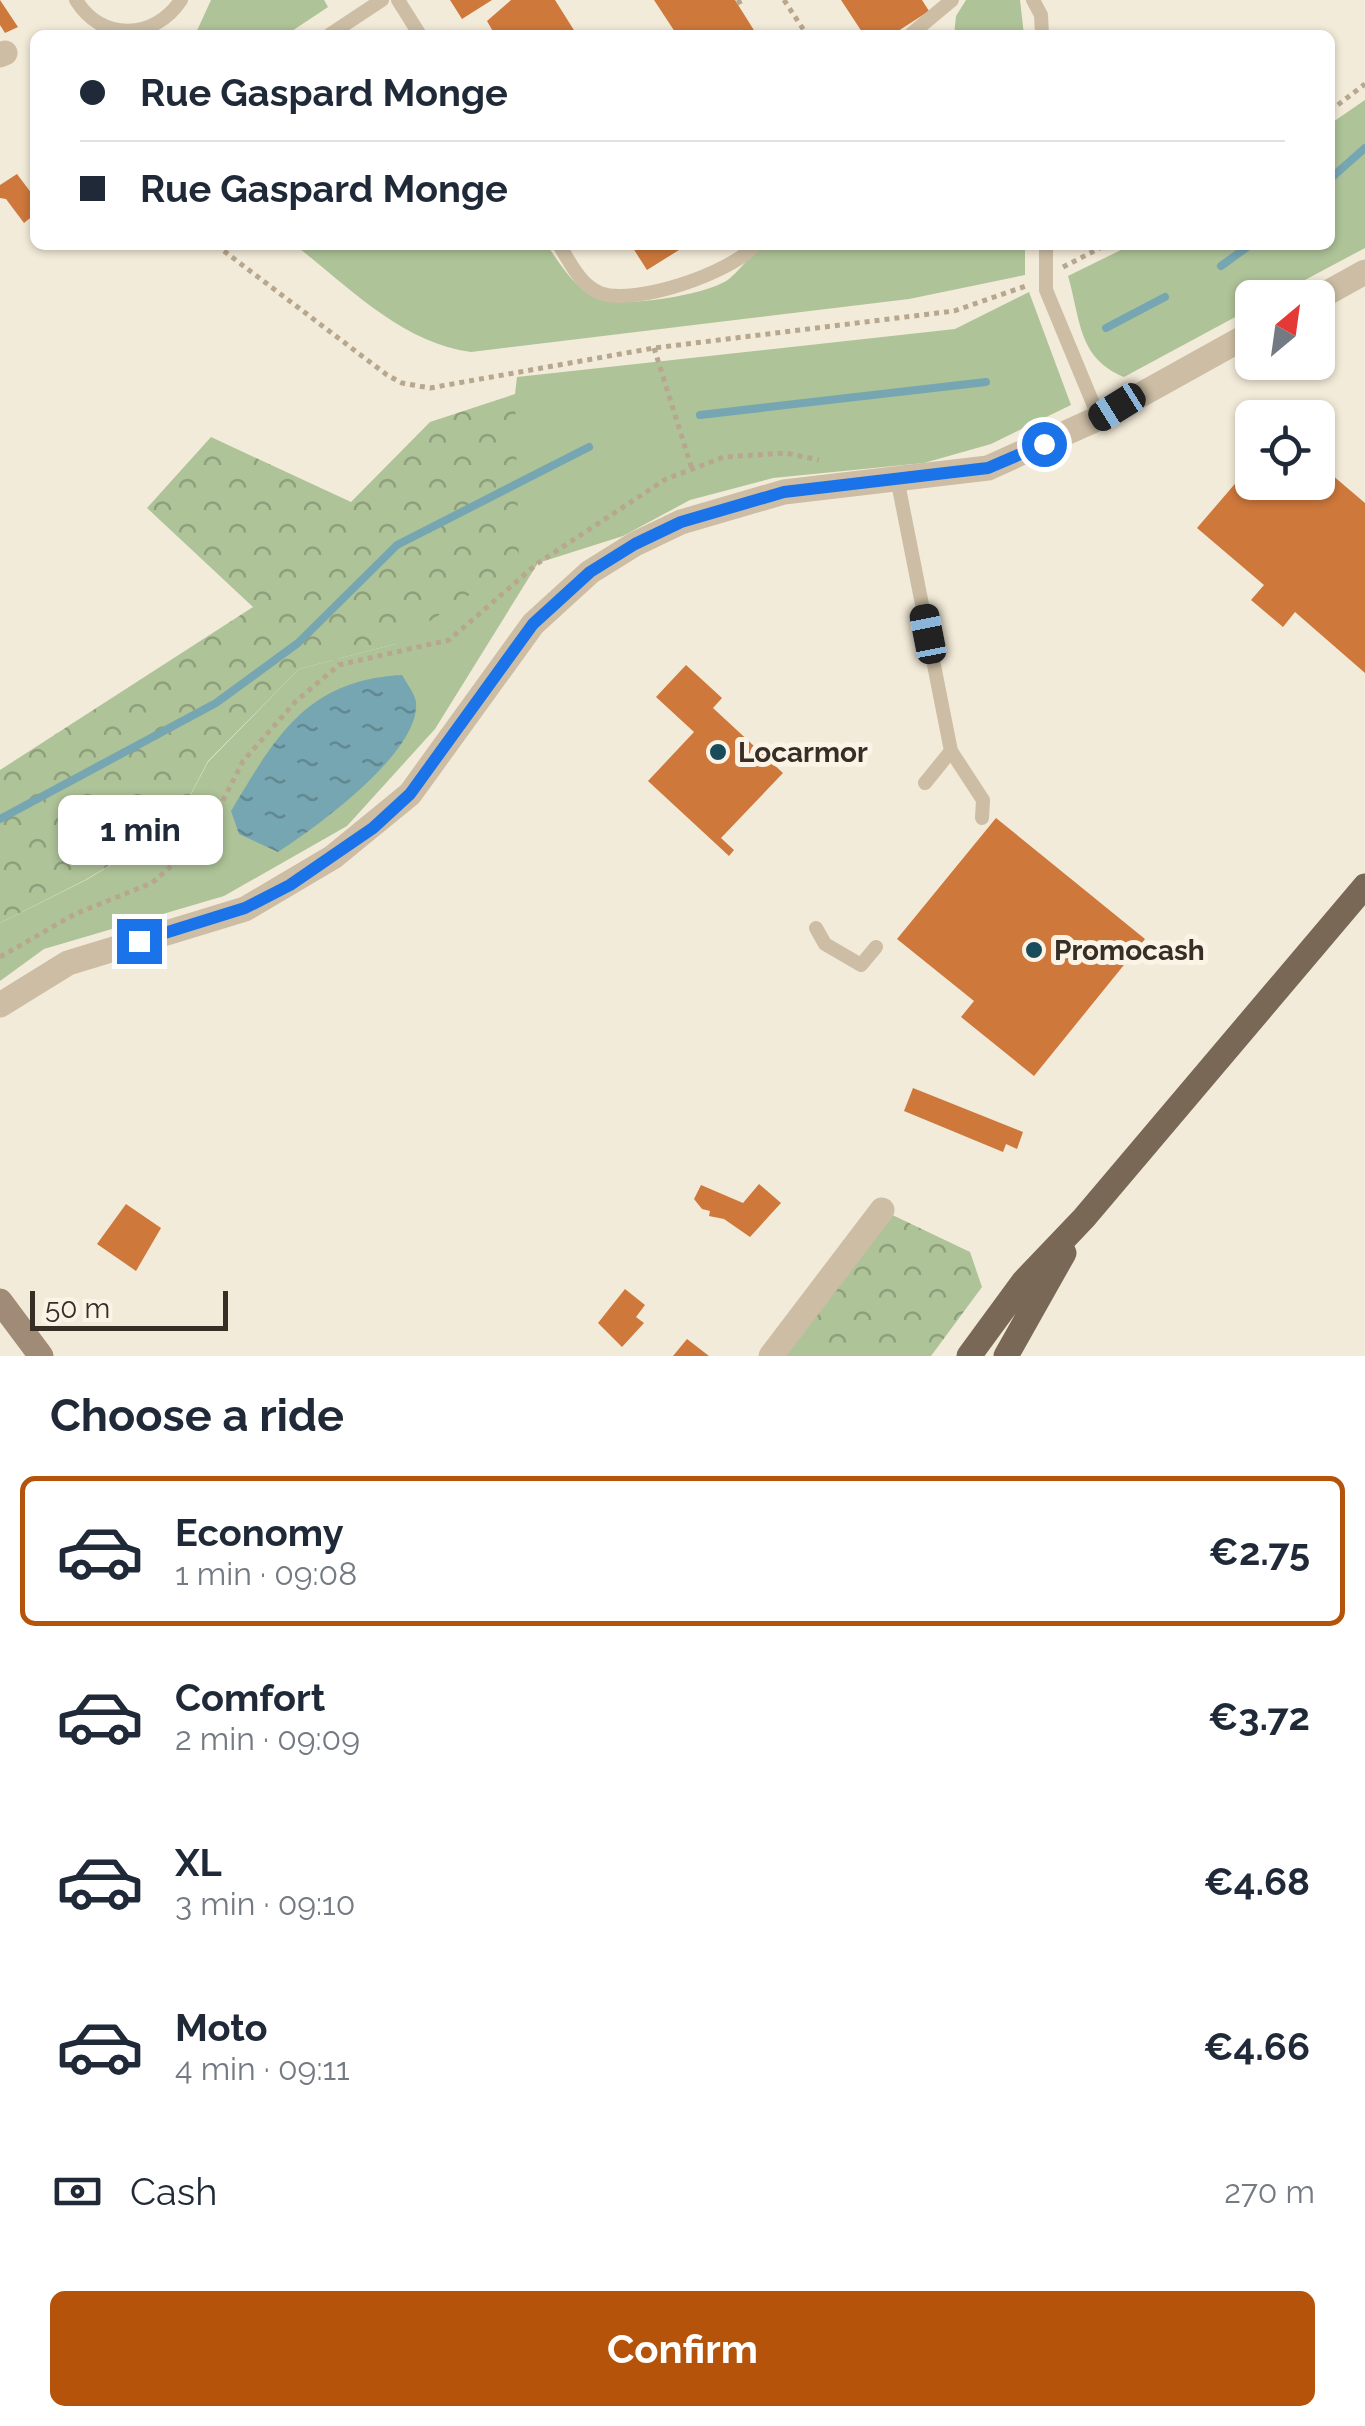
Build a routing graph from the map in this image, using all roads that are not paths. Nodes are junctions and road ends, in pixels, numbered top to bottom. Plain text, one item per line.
1 (76, 0) edge
2 (181, 0) edge
3 (398, 0) edge
4 (952, 0) edge
5 (1032, 0) edge
6 (374, 2) edge
7 (125, 30) edge
8 (138, 30) edge
9 (336, 30) edge
10 (417, 30) edge
11 (916, 30) edge
12 (1042, 30) edge
13 (563, 250) edge
14 (749, 250) edge
15 (1046, 250) edge
16 (1365, 272) edge
17 (1335, 289) edge
18 (1235, 343) edge
19 (1100, 418) junction
20 (897, 478) junction
21 (951, 751) junction
22 (925, 784) dead end
23 (982, 818) dead end
24 (1365, 886) edge
25 (816, 928) dead end
26 (876, 947) dead end
27 (0, 1006) edge
28 (882, 1210) dead end
29 (1084, 1218) junction
30 (0, 1301) edge
31 (41, 1356) edge
32 (771, 1356) edge
33 (969, 1356) edge
34 (1006, 1356) edge

1 - 7 lane
2 - 8 lane
3 - 10 lane
4 - 11 lane
5 - 12 lane
6 - 9 lane
13 - 14 lane
15 - 19 lane
16 - 17 street
18 - 19 street
19 - 20 street
20 - 21 lane
20 - 27 street
21 - 22 lane
21 - 23 lane
24 - 29 main road
25 - 26 lane
28 - 32 street
29 - 33 main road
29 - 34 main road
30 - 31 main road

